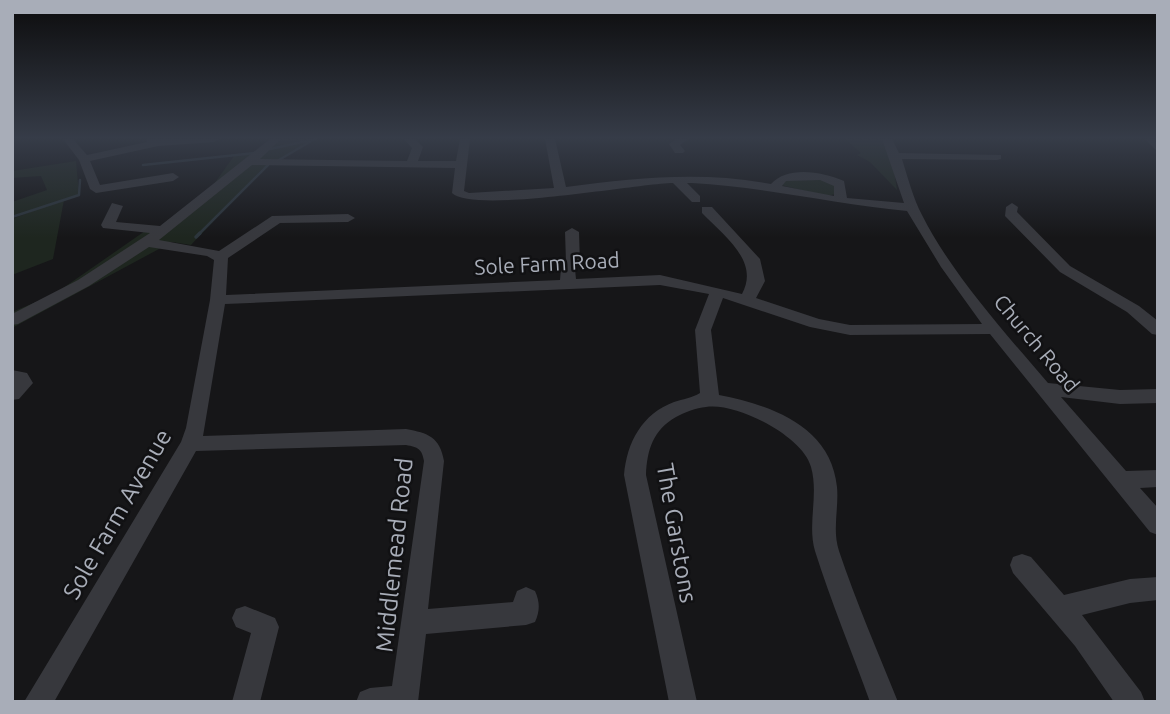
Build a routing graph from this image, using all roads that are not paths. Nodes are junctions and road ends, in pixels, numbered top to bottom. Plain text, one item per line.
1 (89, 172) edge
2 (237, 172) edge
3 (460, 172) edge
4 (557, 172) edge
5 (900, 172) edge
6 (173, 177) dead end
7 (676, 179) junction
8 (774, 188) junction
9 (561, 192) junction
10 (696, 199) dead end
11 (842, 201) junction
12 (117, 206) dead end
13 (1012, 207) dead end
14 (912, 208) junction
15 (708, 210) dead end
16 (348, 218) dead end
17 (162, 230) junction
18 (572, 233) dead end
19 (145, 242) junction
20 (220, 256) junction
21 (568, 283) junction
22 (718, 290) junction
23 (218, 300) junction
24 (747, 300) junction
25 (12, 320) edge
26 (992, 328) junction
27 (1158, 330) edge
28 (12, 376) edge
29 (1046, 389) junction
30 (12, 394) edge
31 (1158, 396) edge
32 (707, 399) junction
33 (190, 444) junction
34 (1158, 478) edge
35 (1121, 480) junction
36 (1158, 525) edge
37 (1022, 565) dead end
38 (1158, 588) edge
39 (526, 599) dead end
40 (1061, 608) junction
41 (244, 618) dead end
42 (414, 623) junction
43 (404, 700) edge
44 (38, 702) edge
45 (246, 702) edge
46 (370, 702) edge
47 (683, 702) edge
48 (884, 702) edge
49 (1131, 702) edge

1 - 6 street
2 - 17 street
3 - 9 street
4 - 9 street
5 - 14 street, Church Road
7 - 8 street
7 - 9 street
7 - 10 street
8 - 11 street
8 - 11 street
11 - 14 street
12 - 17 street
13 - 27 street
14 - 26 street, Church Road
15 - 24 street
16 - 20 street
17 - 19 street
18 - 21 street
19 - 20 street
19 - 25 street
20 - 23 street
21 - 22 street, Sole Farm Road
21 - 23 street, Sole Farm Road
22 - 24 street, Sole Farm Road
22 - 32 street
23 - 33 street, Sole Farm Avenue
24 - 26 street, Sole Farm Road
26 - 29 street, Church Road
28 - 30 street
29 - 31 street
29 - 35 street, Church Road
32 - 47 street, The Garstons
32 - 48 street
33 - 42 street, Middlemead Road
33 - 44 street, Sole Farm Avenue
34 - 35 street
35 - 36 street, Church Road
37 - 40 street
38 - 40 street
39 - 42 street
40 - 49 street
41 - 45 street
42 - 43 street, Middlemead Road
43 - 46 street

